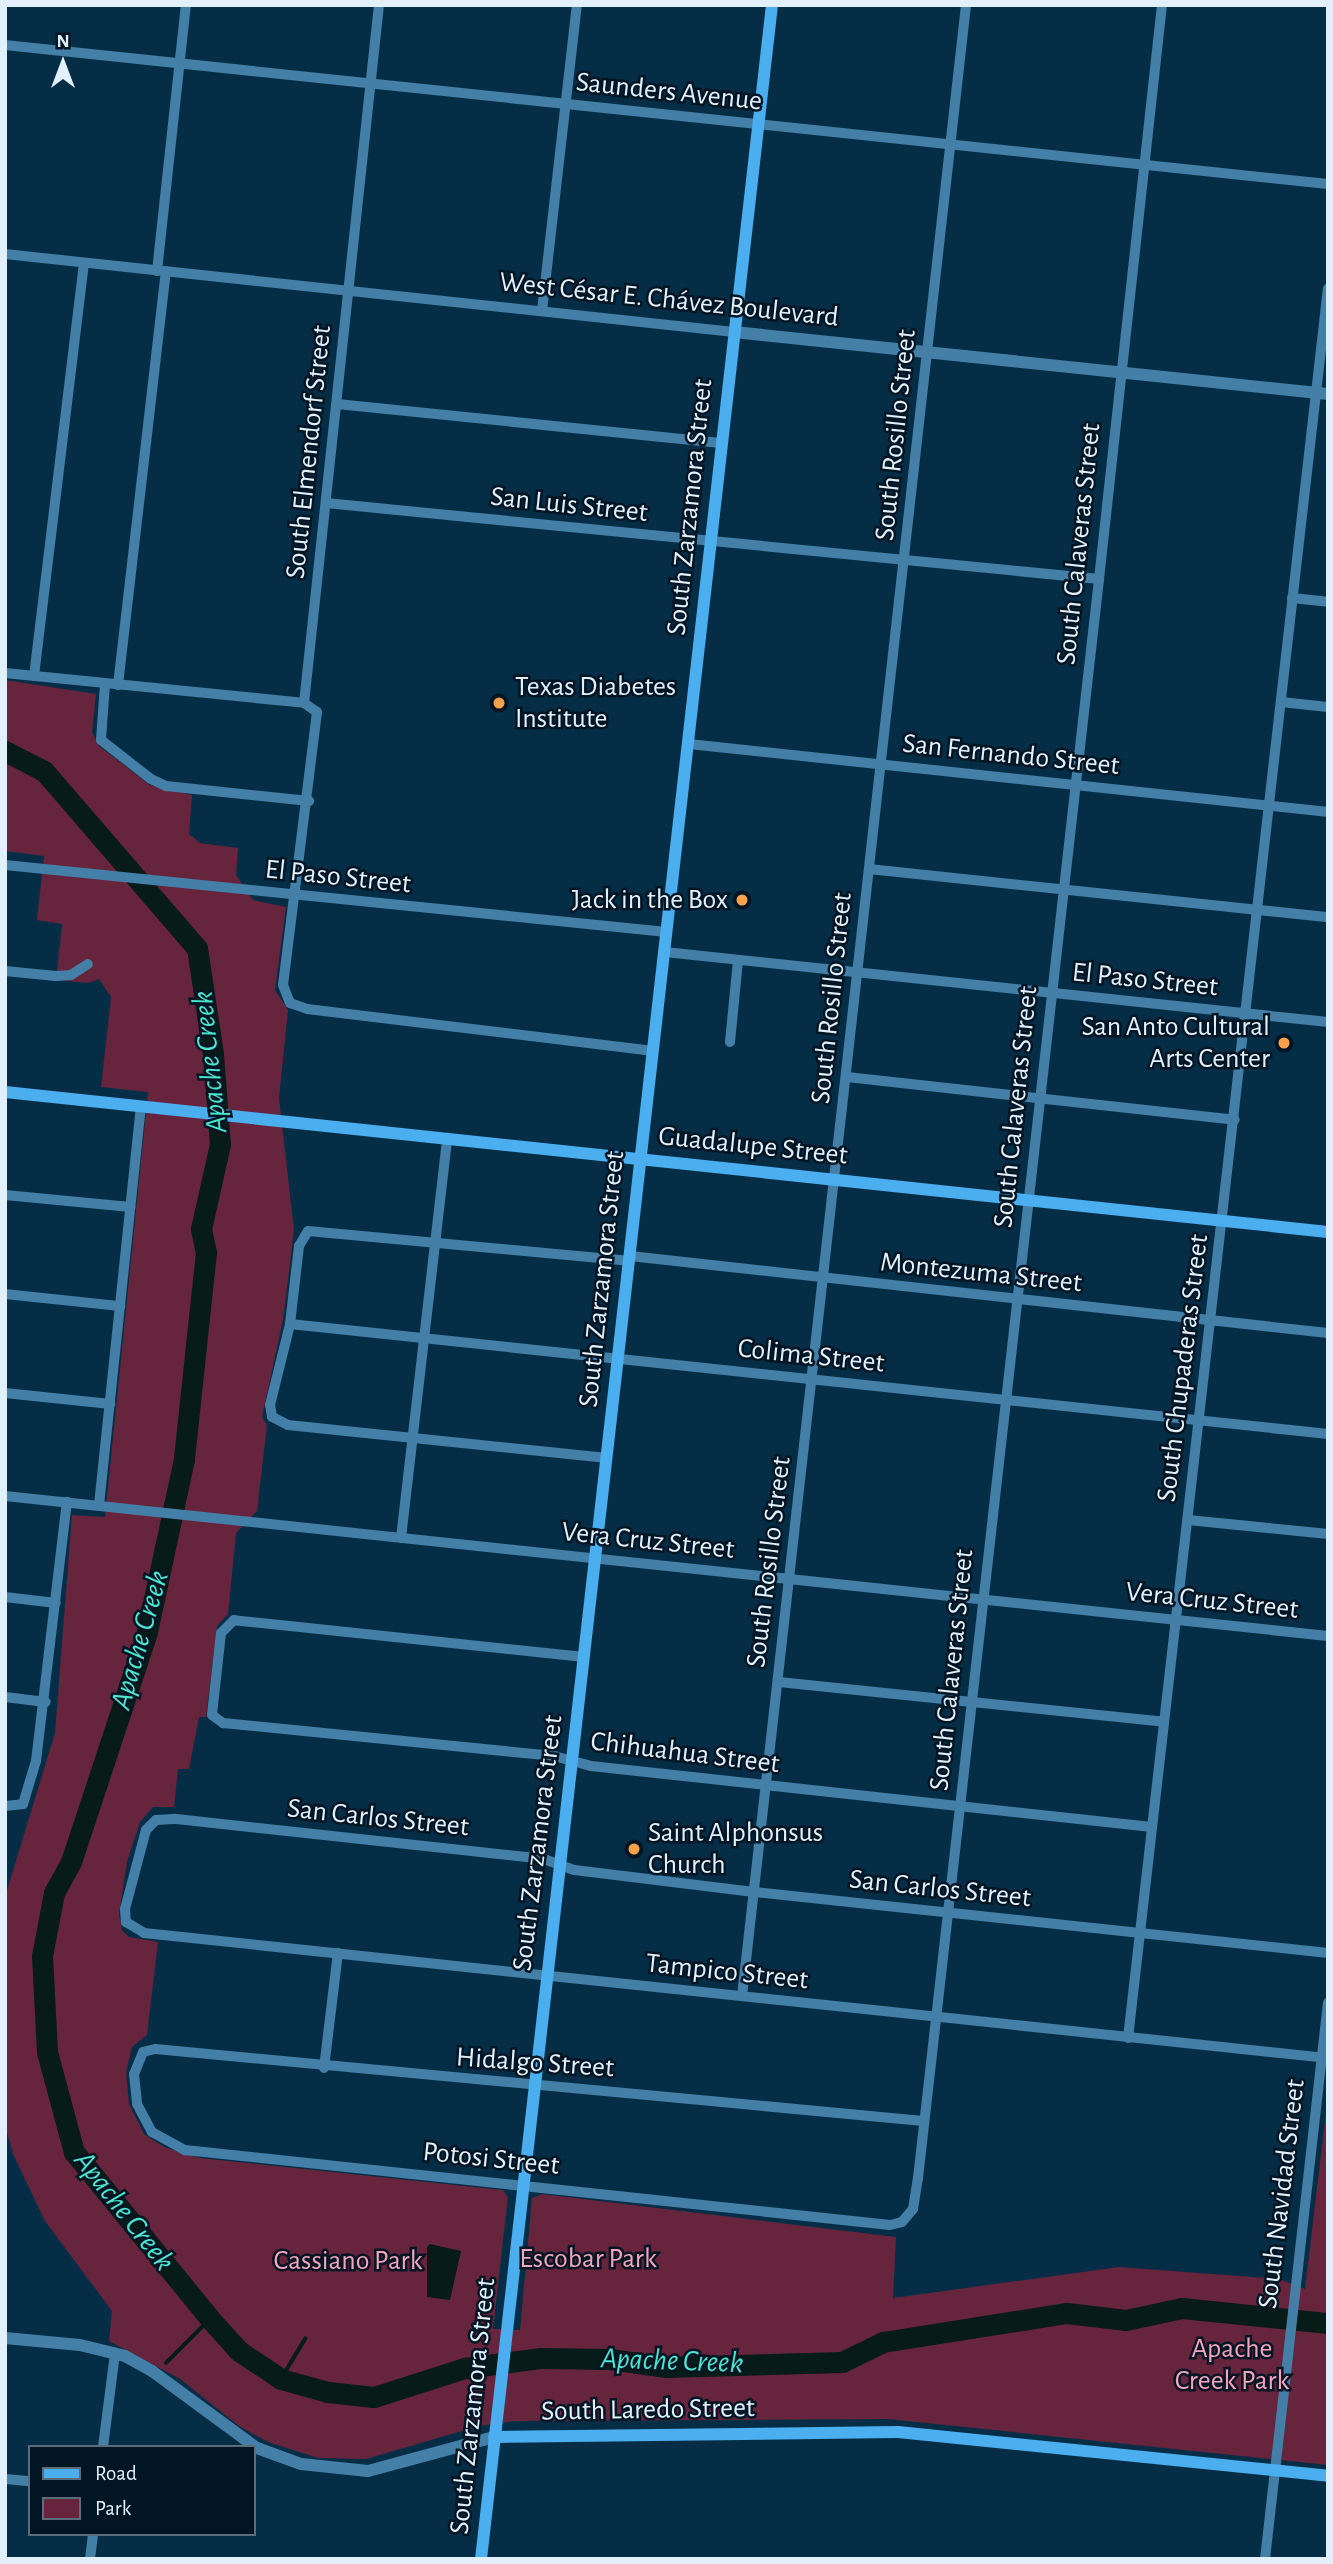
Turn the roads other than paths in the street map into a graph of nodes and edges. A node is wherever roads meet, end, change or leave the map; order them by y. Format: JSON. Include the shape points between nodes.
{"nodes":[{"id":1,"x":186,"y":5,"type":"edge"},
{"id":2,"x":379,"y":5,"type":"edge"},
{"id":3,"x":578,"y":5,"type":"edge"},
{"id":4,"x":772,"y":5,"type":"edge"},
{"id":5,"x":966,"y":5,"type":"edge"},
{"id":6,"x":1162,"y":5,"type":"edge"},
{"id":7,"x":5,"y":45,"type":"edge"},
{"id":8,"x":179,"y":64,"type":"junction"},
{"id":9,"x":371,"y":85,"type":"junction"},
{"id":10,"x":566,"y":104,"type":"junction"},
{"id":11,"x":758,"y":125,"type":"junction"},
{"id":12,"x":951,"y":144,"type":"junction"},
{"id":13,"x":1144,"y":165,"type":"junction"},
{"id":14,"x":1328,"y":184,"type":"edge"},
{"id":15,"x":5,"y":254,"type":"edge"},
{"id":16,"x":84,"y":263,"type":"junction"},
{"id":17,"x":161,"y":272,"type":"junction"},
{"id":18,"x":1328,"y":288,"type":"edge"},
{"id":19,"x":350,"y":292,"type":"junction"},
{"id":20,"x":542,"y":312,"type":"junction"},
{"id":21,"x":734,"y":332,"type":"junction"},
{"id":22,"x":927,"y":352,"type":"junction"},
{"id":23,"x":1121,"y":373,"type":"junction"},
{"id":24,"x":1322,"y":393,"type":"edge"},
{"id":25,"x":337,"y":404,"type":"junction"},
{"id":26,"x":721,"y":443,"type":"junction"},
{"id":27,"x":326,"y":503,"type":"junction"},
{"id":28,"x":710,"y":542,"type":"junction"},
{"id":29,"x":906,"y":559,"type":"junction"},
{"id":30,"x":1099,"y":579,"type":"junction"},
{"id":31,"x":1292,"y":598,"type":"junction"},
{"id":32,"x":1328,"y":602,"type":"edge"},
{"id":33,"x":5,"y":673,"type":"edge"},
{"id":34,"x":34,"y":676,"type":"junction"},
{"id":35,"x":105,"y":684,"type":"junction"},
{"id":36,"x":118,"y":685,"type":"junction"},
{"id":37,"x":1282,"y":700,"type":"junction"},
{"id":38,"x":304,"y":704,"type":"junction"},
{"id":39,"x":1328,"y":707,"type":"edge"},
{"id":40,"x":689,"y":744,"type":"junction"},
{"id":41,"x":883,"y":765,"type":"junction"},
{"id":42,"x":1075,"y":785,"type":"junction"},
{"id":43,"x":309,"y":801,"type":"junction"},
{"id":44,"x":1269,"y":806,"type":"junction"},
{"id":45,"x":1328,"y":812,"type":"edge"},
{"id":46,"x":5,"y":865,"type":"edge"},
{"id":47,"x":869,"y":869,"type":"junction"},
{"id":48,"x":1063,"y":890,"type":"junction"},
{"id":49,"x":296,"y":896,"type":"junction"},
{"id":50,"x":1259,"y":910,"type":"junction"},
{"id":51,"x":1328,"y":917,"type":"edge"},
{"id":52,"x":667,"y":932,"type":"junction"},
{"id":53,"x":665,"y":952,"type":"junction"},
{"id":54,"x":737,"y":960,"type":"junction"},
{"id":55,"x":88,"y":964,"type":"dead end"},
{"id":56,"x":5,"y":971,"type":"edge"},
{"id":57,"x":858,"y":973,"type":"junction"},
{"id":58,"x":1052,"y":993,"type":"junction"},
{"id":59,"x":1246,"y":1014,"type":"junction"},
{"id":60,"x":1328,"y":1022,"type":"edge"},
{"id":61,"x":730,"y":1042,"type":"dead end"},
{"id":62,"x":653,"y":1051,"type":"junction"},
{"id":63,"x":847,"y":1077,"type":"junction"},
{"id":64,"x":5,"y":1092,"type":"edge"},
{"id":65,"x":1040,"y":1097,"type":"junction"},
{"id":66,"x":141,"y":1107,"type":"junction"},
{"id":67,"x":1235,"y":1120,"type":"junction"},
{"id":68,"x":447,"y":1138,"type":"junction"},
{"id":69,"x":641,"y":1158,"type":"junction"},
{"id":70,"x":836,"y":1180,"type":"junction"},
{"id":71,"x":5,"y":1195,"type":"edge"},
{"id":72,"x":1029,"y":1200,"type":"junction"},
{"id":73,"x":130,"y":1208,"type":"junction"},
{"id":74,"x":1223,"y":1221,"type":"junction"},
{"id":75,"x":1328,"y":1232,"type":"edge"},
{"id":76,"x":435,"y":1241,"type":"junction"},
{"id":77,"x":629,"y":1258,"type":"junction"},
{"id":78,"x":825,"y":1278,"type":"junction"},
{"id":79,"x":5,"y":1294,"type":"edge"},
{"id":80,"x":1017,"y":1300,"type":"junction"},
{"id":81,"x":120,"y":1307,"type":"junction"},
{"id":82,"x":1211,"y":1321,"type":"junction"},
{"id":83,"x":290,"y":1324,"type":"junction"},
{"id":84,"x":1328,"y":1333,"type":"edge"},
{"id":85,"x":425,"y":1337,"type":"junction"},
{"id":86,"x":618,"y":1359,"type":"junction"},
{"id":87,"x":814,"y":1378,"type":"junction"},
{"id":88,"x":5,"y":1393,"type":"edge"},
{"id":89,"x":1006,"y":1399,"type":"junction"},
{"id":90,"x":110,"y":1404,"type":"junction"},
{"id":91,"x":1200,"y":1421,"type":"junction"},
{"id":92,"x":1328,"y":1434,"type":"edge"},
{"id":93,"x":412,"y":1438,"type":"junction"},
{"id":94,"x":607,"y":1458,"type":"junction"},
{"id":95,"x":5,"y":1496,"type":"edge"},
{"id":96,"x":67,"y":1502,"type":"junction"},
{"id":97,"x":99,"y":1505,"type":"junction"},
{"id":98,"x":1188,"y":1520,"type":"junction"},
{"id":99,"x":1328,"y":1534,"type":"edge"},
{"id":100,"x":401,"y":1538,"type":"junction"},
{"id":101,"x":595,"y":1558,"type":"junction"},
{"id":102,"x":790,"y":1579,"type":"junction"},
{"id":103,"x":5,"y":1597,"type":"edge"},
{"id":104,"x":983,"y":1599,"type":"junction"},
{"id":105,"x":56,"y":1603,"type":"junction"},
{"id":106,"x":1176,"y":1620,"type":"junction"},
{"id":107,"x":1328,"y":1636,"type":"edge"},
{"id":108,"x":584,"y":1657,"type":"junction"},
{"id":109,"x":779,"y":1682,"type":"junction"},
{"id":110,"x":5,"y":1697,"type":"edge"},
{"id":111,"x":46,"y":1702,"type":"junction"},
{"id":112,"x":971,"y":1702,"type":"junction"},
{"id":113,"x":1164,"y":1722,"type":"junction"},
{"id":114,"x":572,"y":1761,"type":"junction"},
{"id":115,"x":766,"y":1787,"type":"junction"},
{"id":116,"x":5,"y":1806,"type":"edge"},
{"id":117,"x":959,"y":1808,"type":"junction"},
{"id":118,"x":1152,"y":1827,"type":"junction"},
{"id":119,"x":560,"y":1865,"type":"junction"},
{"id":120,"x":754,"y":1892,"type":"junction"},
{"id":121,"x":947,"y":1913,"type":"junction"},
{"id":122,"x":126,"y":1922,"type":"joint"},
{"id":123,"x":1140,"y":1933,"type":"junction"},
{"id":124,"x":338,"y":1953,"type":"junction"},
{"id":125,"x":1328,"y":1953,"type":"edge"},
{"id":126,"x":547,"y":1975,"type":"junction"},
{"id":127,"x":742,"y":1996,"type":"junction"},
{"id":128,"x":1328,"y":2003,"type":"edge"},
{"id":129,"x":935,"y":2017,"type":"junction"},
{"id":130,"x":1128,"y":2038,"type":"junction"},
{"id":131,"x":143,"y":2052,"type":"joint"},
{"id":132,"x":1325,"y":2057,"type":"edge"},
{"id":133,"x":324,"y":2068,"type":"junction"},
{"id":134,"x":534,"y":2086,"type":"junction"},
{"id":135,"x":923,"y":2121,"type":"junction"},
{"id":136,"x":522,"y":2185,"type":"junction"},
{"id":137,"x":911,"y":2213,"type":"joint"},
{"id":138,"x":5,"y":2338,"type":"edge"},
{"id":139,"x":115,"y":2353,"type":"junction"},
{"id":140,"x":494,"y":2437,"type":"junction"},
{"id":141,"x":103,"y":2445,"type":"edge"},
{"id":142,"x":253,"y":2445,"type":"edge"},
{"id":143,"x":256,"y":2447,"type":"edge"},
{"id":144,"x":1272,"y":2470,"type":"junction"},
{"id":145,"x":1328,"y":2476,"type":"edge"},
{"id":146,"x":5,"y":2479,"type":"edge"},
{"id":147,"x":28,"y":2482,"type":"edge"},
{"id":148,"x":93,"y":2536,"type":"edge"},
{"id":149,"x":90,"y":2559,"type":"edge"},
{"id":150,"x":481,"y":2559,"type":"edge"},
{"id":151,"x":1265,"y":2559,"type":"edge"}],
"edges":[{"from":1,"to":8,"type":"street"},
{"from":2,"to":9,"type":"street","name":"South Elmendorf Street"},
{"from":3,"to":10,"type":"street"},
{"from":4,"to":11,"type":"main road","name":"South Zarzamora Street"},
{"from":5,"to":12,"type":"street","name":"South Rosillo Street"},
{"from":6,"to":13,"type":"street","name":"South Calaveras Street"},
{"from":7,"to":8,"type":"street","name":"Saunders Avenue"},
{"from":8,"to":9,"type":"street","name":"Saunders Avenue"},
{"from":8,"to":17,"type":"street"},
{"from":9,"to":10,"type":"street","name":"Saunders Avenue"},
{"from":9,"to":19,"type":"street","name":"South Elmendorf Street"},
{"from":10,"to":11,"type":"street","name":"Saunders Avenue"},
{"from":10,"to":20,"type":"street"},
{"from":11,"to":12,"type":"street","name":"Saunders Avenue"},
{"from":11,"to":21,"type":"main road","name":"South Zarzamora Street"},
{"from":12,"to":13,"type":"street","name":"Saunders Avenue"},
{"from":12,"to":22,"type":"street","name":"South Rosillo Street"},
{"from":13,"to":14,"type":"street","name":"Saunders Avenue"},
{"from":13,"to":23,"type":"street","name":"South Calaveras Street"},
{"from":15,"to":16,"type":"street","name":"West César E. Chávez Boulevard"},
{"from":16,"to":17,"type":"street","name":"West César E. Chávez Boulevard"},
{"from":16,"to":34,"type":"street"},
{"from":17,"to":19,"type":"street","name":"West César E. Chávez Boulevard"},
{"from":17,"to":36,"type":"street"},
{"from":18,"to":24,"type":"street","name":"South Chupaderas Street"},
{"from":19,"to":20,"type":"street","name":"West César E. Chávez Boulevard"},
{"from":19,"to":25,"type":"street","name":"South Elmendorf Street"},
{"from":20,"to":21,"type":"street","name":"West César E. Chávez Boulevard"},
{"from":21,"to":22,"type":"street","name":"West César E. Chávez Boulevard"},
{"from":21,"to":26,"type":"main road","name":"South Zarzamora Street"},
{"from":22,"to":23,"type":"street","name":"West César E. Chávez Boulevard"},
{"from":22,"to":29,"type":"street","name":"South Rosillo Street"},
{"from":23,"to":24,"type":"street","name":"West César E. Chávez Boulevard"},
{"from":23,"to":30,"type":"street","name":"South Calaveras Street"},
{"from":24,"to":31,"type":"street","name":"South Chupaderas Street"},
{"from":25,"to":26,"type":"street"},
{"from":25,"to":27,"type":"street","name":"South Elmendorf Street"},
{"from":26,"to":28,"type":"main road","name":"South Zarzamora Street"},
{"from":27,"to":28,"type":"street","name":"San Luis Street"},
{"from":27,"to":38,"type":"street","name":"South Elmendorf Street"},
{"from":28,"to":29,"type":"street","name":"San Luis Street"},
{"from":28,"to":40,"type":"main road","name":"South Zarzamora Street"},
{"from":29,"to":30,"type":"street","name":"San Luis Street"},
{"from":29,"to":41,"type":"street","name":"South Rosillo Street"},
{"from":30,"to":42,"type":"street","name":"South Calaveras Street"},
{"from":31,"to":32,"type":"street"},
{"from":31,"to":37,"type":"street","name":"South Chupaderas Street"},
{"from":33,"to":34,"type":"street"},
{"from":34,"to":35,"type":"street"},
{"from":35,"to":36,"type":"street"},
{"from":35,"to":43,"type":"street","via":[[101,740],[151,779],[166,786]]},
{"from":36,"to":38,"type":"street"},
{"from":37,"to":39,"type":"street"},
{"from":37,"to":44,"type":"street","name":"South Chupaderas Street"},
{"from":38,"to":43,"type":"street","via":[[319,718]]},
{"from":40,"to":41,"type":"street","name":"San Fernando Street"},
{"from":40,"to":52,"type":"main road","name":"South Zarzamora Street"},
{"from":41,"to":42,"type":"street","name":"San Fernando Street"},
{"from":41,"to":47,"type":"street","name":"South Rosillo Street"},
{"from":42,"to":44,"type":"street","name":"San Fernando Street"},
{"from":42,"to":48,"type":"street","name":"South Calaveras Street"},
{"from":43,"to":49,"type":"street"},
{"from":44,"to":45,"type":"street","name":"San Fernando Street"},
{"from":44,"to":50,"type":"street","name":"South Chupaderas Street"},
{"from":46,"to":49,"type":"street","name":"El Paso Street"},
{"from":47,"to":48,"type":"street"},
{"from":47,"to":57,"type":"street","name":"South Rosillo Street"},
{"from":48,"to":50,"type":"street"},
{"from":48,"to":58,"type":"street","name":"South Calaveras Street"},
{"from":49,"to":52,"type":"street","name":"El Paso Street"},
{"from":49,"to":62,"type":"street","via":[[283,985],[286,998],[307,1009]]},
{"from":50,"to":51,"type":"street"},
{"from":50,"to":59,"type":"street","name":"South Chupaderas Street"},
{"from":52,"to":53,"type":"main road","name":"South Zarzamora Street"},
{"from":53,"to":54,"type":"street","name":"El Paso Street"},
{"from":53,"to":62,"type":"main road","name":"South Zarzamora Street"},
{"from":54,"to":57,"type":"street","name":"El Paso Street"},
{"from":54,"to":61,"type":"street"},
{"from":55,"to":56,"type":"street","via":[[71,975]]},
{"from":57,"to":58,"type":"street","name":"El Paso Street"},
{"from":57,"to":63,"type":"street","name":"South Rosillo Street"},
{"from":58,"to":59,"type":"street","name":"El Paso Street"},
{"from":58,"to":65,"type":"street","name":"South Calaveras Street"},
{"from":59,"to":60,"type":"street","name":"El Paso Street"},
{"from":59,"to":67,"type":"street","name":"South Chupaderas Street"},
{"from":62,"to":69,"type":"main road","name":"South Zarzamora Street"},
{"from":63,"to":65,"type":"street"},
{"from":63,"to":70,"type":"street","name":"South Rosillo Street"},
{"from":64,"to":66,"type":"main road","name":"Guadalupe Street"},
{"from":65,"to":67,"type":"street"},
{"from":65,"to":72,"type":"street","name":"South Calaveras Street"},
{"from":66,"to":68,"type":"main road","name":"Guadalupe Street"},
{"from":66,"to":73,"type":"street"},
{"from":67,"to":74,"type":"street","name":"South Chupaderas Street"},
{"from":68,"to":69,"type":"main road","name":"Guadalupe Street"},
{"from":68,"to":76,"type":"street"},
{"from":69,"to":70,"type":"main road","name":"Guadalupe Street"},
{"from":69,"to":77,"type":"main road","name":"South Zarzamora Street"},
{"from":70,"to":72,"type":"main road","name":"Guadalupe Street"},
{"from":70,"to":78,"type":"street","name":"South Rosillo Street"},
{"from":71,"to":73,"type":"street"},
{"from":72,"to":74,"type":"main road","name":"Guadalupe Street"},
{"from":72,"to":80,"type":"street","name":"South Calaveras Street"},
{"from":73,"to":81,"type":"street"},
{"from":74,"to":75,"type":"main road","name":"Guadalupe Street"},
{"from":74,"to":82,"type":"street","name":"South Chupaderas Street"},
{"from":76,"to":77,"type":"street","name":"Montezuma Street"},
{"from":76,"to":83,"type":"street","name":"Montezuma Street","via":[[313,1229],[300,1238]]},
{"from":76,"to":85,"type":"street"},
{"from":77,"to":78,"type":"street","name":"Montezuma Street"},
{"from":77,"to":86,"type":"main road","name":"South Zarzamora Street"},
{"from":78,"to":80,"type":"street","name":"Montezuma Street"},
{"from":78,"to":87,"type":"street","name":"South Rosillo Street"},
{"from":79,"to":81,"type":"street"},
{"from":80,"to":82,"type":"street","name":"Montezuma Street"},
{"from":80,"to":89,"type":"street","name":"South Calaveras Street"},
{"from":81,"to":90,"type":"street"},
{"from":82,"to":84,"type":"street","name":"Montezuma Street"},
{"from":82,"to":91,"type":"street","name":"South Chupaderas Street"},
{"from":83,"to":85,"type":"street","name":"Colima Street"},
{"from":83,"to":93,"type":"street","via":[[270,1405],[274,1418],[288,1424]]},
{"from":85,"to":86,"type":"street","name":"Colima Street"},
{"from":85,"to":93,"type":"street"},
{"from":86,"to":87,"type":"street","name":"Colima Street"},
{"from":86,"to":94,"type":"main road","name":"South Zarzamora Street"},
{"from":87,"to":89,"type":"street","name":"Colima Street"},
{"from":87,"to":102,"type":"street","name":"South Rosillo Street"},
{"from":88,"to":90,"type":"street"},
{"from":89,"to":91,"type":"street","name":"Colima Street"},
{"from":89,"to":104,"type":"street","name":"South Calaveras Street"},
{"from":90,"to":97,"type":"street"},
{"from":91,"to":92,"type":"street","name":"Colima Street"},
{"from":91,"to":98,"type":"street","name":"South Chupaderas Street"},
{"from":93,"to":94,"type":"street"},
{"from":93,"to":100,"type":"street"},
{"from":94,"to":101,"type":"main road","name":"South Zarzamora Street"},
{"from":95,"to":96,"type":"street","name":"Vera Cruz Street"},
{"from":96,"to":97,"type":"street","name":"Vera Cruz Street"},
{"from":96,"to":105,"type":"street"},
{"from":97,"to":100,"type":"street","name":"Vera Cruz Street"},
{"from":98,"to":99,"type":"street"},
{"from":98,"to":106,"type":"street","name":"South Chupaderas Street"},
{"from":100,"to":101,"type":"street","name":"Vera Cruz Street"},
{"from":101,"to":102,"type":"street","name":"Vera Cruz Street"},
{"from":101,"to":108,"type":"main road","name":"South Zarzamora Street"},
{"from":102,"to":104,"type":"street","name":"Vera Cruz Street"},
{"from":102,"to":109,"type":"street","name":"South Rosillo Street"},
{"from":103,"to":105,"type":"street"},
{"from":104,"to":106,"type":"street","name":"Vera Cruz Street"},
{"from":104,"to":112,"type":"street","name":"South Calaveras Street"},
{"from":105,"to":111,"type":"street"},
{"from":106,"to":107,"type":"street","name":"Vera Cruz Street"},
{"from":106,"to":113,"type":"street","name":"South Chupaderas Street"},
{"from":108,"to":114,"type":"main road","name":"South Zarzamora Street"},
{"from":108,"to":114,"type":"street","name":"Chihuahua Street","via":[[234,1620],[221,1633],[214,1719]]},
{"from":109,"to":112,"type":"street"},
{"from":109,"to":115,"type":"street","name":"South Rosillo Street"},
{"from":110,"to":111,"type":"street"},
{"from":111,"to":116,"type":"street","via":[[23,1804]]},
{"from":112,"to":113,"type":"street"},
{"from":112,"to":117,"type":"street","name":"South Calaveras Street"},
{"from":113,"to":118,"type":"street","name":"South Chupaderas Street"},
{"from":114,"to":115,"type":"street","name":"Chihuahua Street"},
{"from":114,"to":119,"type":"main road","name":"South Zarzamora Street"},
{"from":115,"to":117,"type":"street","name":"Chihuahua Street"},
{"from":115,"to":120,"type":"street","name":"South Rosillo Street"},
{"from":117,"to":118,"type":"street","name":"Chihuahua Street"},
{"from":117,"to":121,"type":"street","name":"South Calaveras Street"},
{"from":118,"to":123,"type":"street","name":"South Chupaderas Street"},
{"from":119,"to":120,"type":"street","name":"San Carlos Street"},
{"from":119,"to":122,"type":"street","name":"San Carlos Street","via":[[544,1859],[156,1820],[141,1841]]},
{"from":119,"to":126,"type":"main road","name":"South Zarzamora Street"},
{"from":120,"to":121,"type":"street","name":"San Carlos Street"},
{"from":120,"to":127,"type":"street","name":"South Rosillo Street"},
{"from":121,"to":123,"type":"street","name":"San Carlos Street"},
{"from":121,"to":129,"type":"street","name":"South Calaveras Street"},
{"from":122,"to":124,"type":"street","name":"Tampico Street","via":[[144,1933]]},
{"from":123,"to":125,"type":"street","name":"San Carlos Street"},
{"from":123,"to":130,"type":"street","name":"South Chupaderas Street"},
{"from":124,"to":126,"type":"street","name":"Tampico Street"},
{"from":124,"to":133,"type":"street"},
{"from":126,"to":127,"type":"street","name":"Tampico Street"},
{"from":126,"to":134,"type":"main road","name":"South Zarzamora Street"},
{"from":127,"to":129,"type":"street","name":"Tampico Street"},
{"from":128,"to":132,"type":"street","name":"South Navidad Street"},
{"from":129,"to":130,"type":"street","name":"Tampico Street"},
{"from":129,"to":135,"type":"street","name":"South Calaveras Street"},
{"from":130,"to":132,"type":"street","name":"Tampico Street"},
{"from":131,"to":133,"type":"street","name":"Hidalgo Street","via":[[155,2049]]},
{"from":131,"to":136,"type":"street","name":"Potosi Street","via":[[134,2074],[137,2104],[152,2132],[173,2145]]},
{"from":132,"to":144,"type":"street","name":"South Navidad Street"},
{"from":133,"to":134,"type":"street","name":"Hidalgo Street"},
{"from":134,"to":135,"type":"street","name":"Hidalgo Street"},
{"from":134,"to":136,"type":"main road","name":"South Zarzamora Street"},
{"from":135,"to":137,"type":"street","name":"South Calaveras Street"},
{"from":136,"to":137,"type":"street","name":"Potosi Street","via":[[890,2225]]},
{"from":136,"to":140,"type":"main road","name":"South Zarzamora Street"},
{"from":138,"to":139,"type":"street","name":"South Laredo Street"},
{"from":139,"to":141,"type":"street"},
{"from":139,"to":142,"type":"street","name":"South Laredo Street","via":[[152,2371]]},
{"from":140,"to":143,"type":"street","name":"South Laredo Street","via":[[368,2471],[301,2464]]},
{"from":140,"to":144,"type":"main road","name":"South Laredo Street","via":[[898,2432]]},
{"from":140,"to":150,"type":"main road","name":"South Zarzamora Street"},
{"from":144,"to":145,"type":"main road","name":"South Laredo Street"},
{"from":144,"to":151,"type":"street","name":"South Navidad Street"},
{"from":146,"to":147,"type":"street"},
{"from":148,"to":149,"type":"street"}]}
